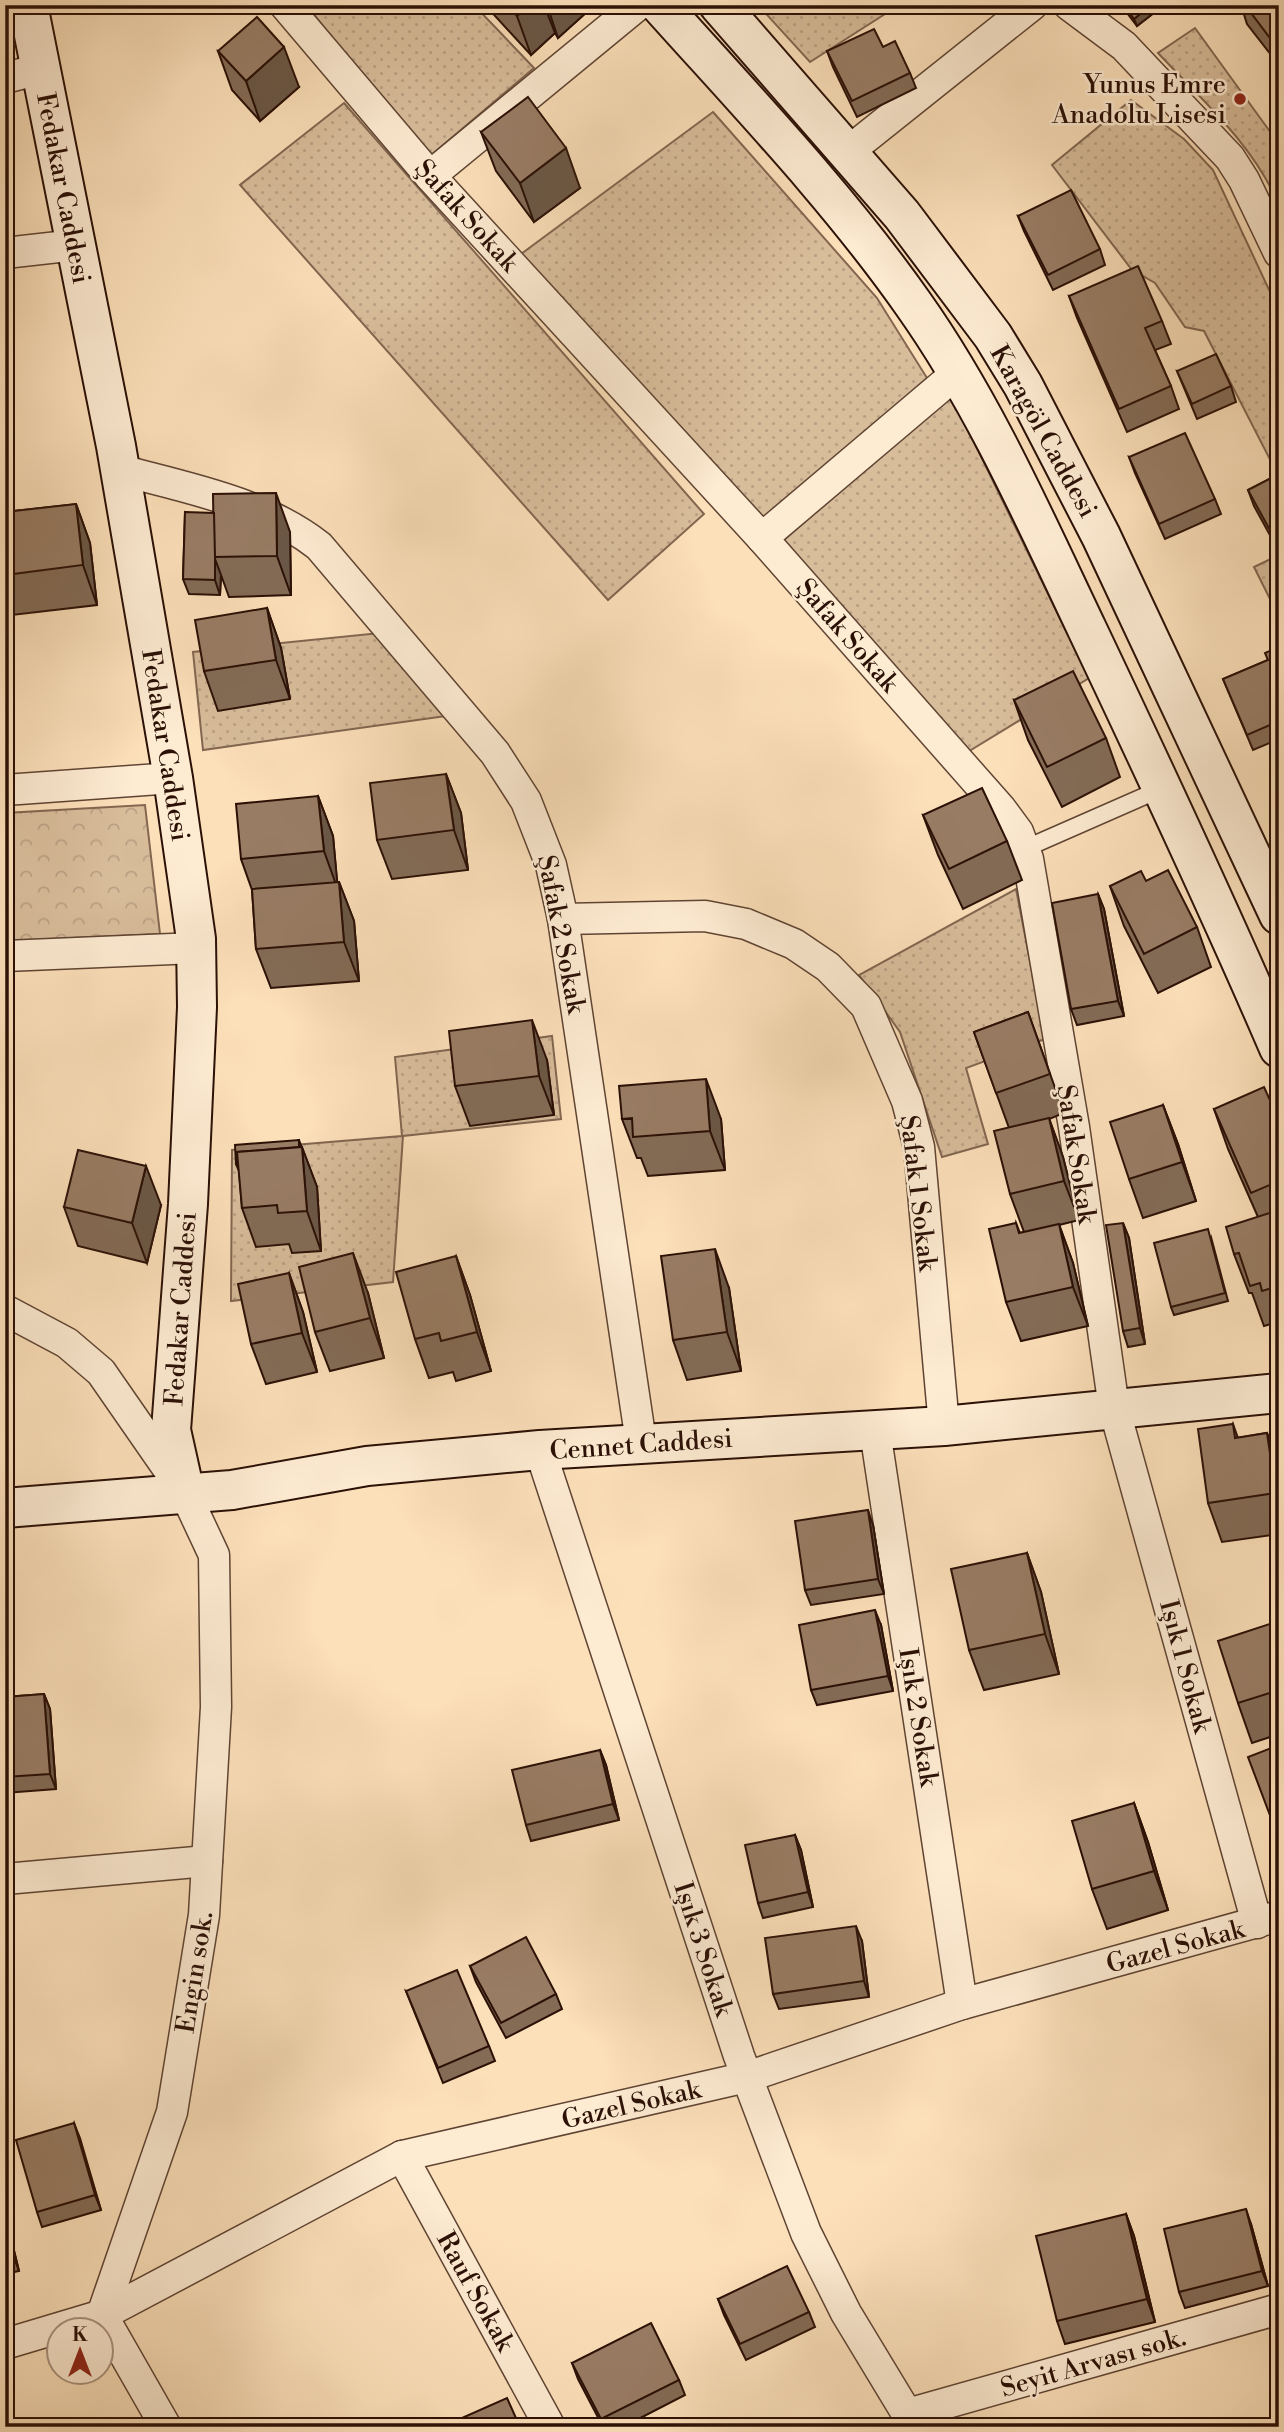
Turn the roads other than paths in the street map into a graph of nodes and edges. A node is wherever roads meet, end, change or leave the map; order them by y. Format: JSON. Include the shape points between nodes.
{"nodes":[{"id":1,"x":27,"y":5,"type":"edge"},
{"id":2,"x":285,"y":5,"type":"edge"},
{"id":3,"x":638,"y":5,"type":"edge"},
{"id":4,"x":660,"y":5,"type":"edge"},
{"id":5,"x":719,"y":5,"type":"edge"},
{"id":6,"x":1032,"y":5,"type":"edge"},
{"id":7,"x":1069,"y":5,"type":"edge"},
{"id":8,"x":23,"y":74,"type":"edge"},
{"id":9,"x":849,"y":151,"type":"junction"},
{"id":10,"x":430,"y":176,"type":"junction"},
{"id":11,"x":76,"y":245,"type":"junction"},
{"id":12,"x":5,"y":253,"type":"edge"},
{"id":13,"x":1279,"y":253,"type":"edge"},
{"id":14,"x":957,"y":373,"type":"junction"},
{"id":15,"x":120,"y":470,"type":"junction"},
{"id":16,"x":762,"y":538,"type":"junction"},
{"id":17,"x":173,"y":778,"type":"junction"},
{"id":18,"x":1163,"y":788,"type":"junction"},
{"id":19,"x":5,"y":790,"type":"edge"},
{"id":20,"x":1024,"y":849,"type":"junction"},
{"id":21,"x":1269,"y":867,"type":"edge"},
{"id":22,"x":1279,"y":915,"type":"edge"},
{"id":23,"x":563,"y":919,"type":"junction"},
{"id":24,"x":196,"y":948,"type":"junction"},
{"id":25,"x":5,"y":956,"type":"edge"},
{"id":26,"x":1279,"y":1048,"type":"edge"},
{"id":27,"x":5,"y":1310,"type":"edge"},
{"id":28,"x":1279,"y":1393,"type":"edge"},
{"id":29,"x":1114,"y":1408,"type":"junction"},
{"id":30,"x":944,"y":1426,"type":"junction"},
{"id":31,"x":875,"y":1431,"type":"junction"},
{"id":32,"x":642,"y":1442,"type":"junction"},
{"id":33,"x":540,"y":1450,"type":"junction"},
{"id":34,"x":185,"y":1493,"type":"junction"},
{"id":35,"x":5,"y":1508,"type":"edge"},
{"id":36,"x":207,"y":1861,"type":"junction"},
{"id":37,"x":5,"y":1879,"type":"edge"},
{"id":38,"x":1268,"y":1920,"type":"edge"},
{"id":39,"x":962,"y":2004,"type":"junction"},
{"id":40,"x":747,"y":2077,"type":"junction"},
{"id":41,"x":402,"y":2156,"type":"junction"},
{"id":42,"x":1279,"y":2309,"type":"edge"},
{"id":43,"x":102,"y":2315,"type":"junction"},
{"id":44,"x":5,"y":2344,"type":"edge"},
{"id":45,"x":911,"y":2420,"type":"edge"},
{"id":46,"x":166,"y":2427,"type":"edge"},
{"id":47,"x":550,"y":2427,"type":"edge"}],
"edges":[{"from":1,"to":8,"type":"street","name":"Fedakar Caddesi"},
{"from":2,"to":10,"type":"street","name":"Şafak Sokak"},
{"from":3,"to":10,"type":"street"},
{"from":4,"to":14,"type":"street","via":[[855,227],[915,306]]},
{"from":5,"to":9,"type":"street","name":"Karagöl Caddesi"},
{"from":6,"to":9,"type":"street"},
{"from":7,"to":13,"type":"street","via":[[1124,46],[1230,158]]},
{"from":8,"to":11,"type":"street","name":"Fedakar Caddesi"},
{"from":9,"to":21,"type":"street","name":"Karagöl Caddesi","via":[[944,269],[1023,385]]},
{"from":10,"to":16,"type":"street","name":"Şafak Sokak"},
{"from":11,"to":12,"type":"street"},
{"from":11,"to":15,"type":"street","name":"Fedakar Caddesi"},
{"from":14,"to":16,"type":"street"},
{"from":14,"to":18,"type":"street","via":[[1043,537]]},
{"from":15,"to":17,"type":"street","name":"Fedakar Caddesi"},
{"from":15,"to":23,"type":"street","name":"Şafak 2 Sokak","via":[[259,511],[319,545],[495,753],[542,836]]},
{"from":16,"to":20,"type":"street","name":"Şafak Sokak","via":[[1001,809]]},
{"from":17,"to":19,"type":"street"},
{"from":17,"to":24,"type":"street","name":"Fedakar Caddesi"},
{"from":18,"to":20,"type":"lane"},
{"from":18,"to":26,"type":"street"},
{"from":20,"to":29,"type":"street","name":"Şafak Sokak","via":[[1074,1127]]},
{"from":21,"to":22,"type":"street","name":"Karagöl Caddesi"},
{"from":23,"to":30,"type":"street","name":"Şafak 1 Sokak","via":[[705,916],[746,925],[794,944],[828,967],[866,1006],[907,1101],[919,1147]]},
{"from":23,"to":32,"type":"street","name":"Şafak 2 Sokak"},
{"from":24,"to":25,"type":"street"},
{"from":24,"to":34,"type":"street","name":"Fedakar Caddesi","via":[[188,1204],[171,1430]]},
{"from":27,"to":34,"type":"street","name":"Engin sok.","via":[[67,1343],[101,1372]]},
{"from":28,"to":29,"type":"street","name":"Cennet Caddesi"},
{"from":29,"to":30,"type":"street","name":"Cennet Caddesi"},
{"from":29,"to":38,"type":"street","name":"Işık 1 Sokak"},
{"from":30,"to":31,"type":"street","name":"Cennet Caddesi"},
{"from":31,"to":32,"type":"street","name":"Cennet Caddesi"},
{"from":31,"to":39,"type":"street","name":"Işık 2 Sokak"},
{"from":32,"to":33,"type":"street","name":"Cennet Caddesi"},
{"from":33,"to":34,"type":"street","name":"Cennet Caddesi","via":[[367,1466],[232,1490]]},
{"from":33,"to":40,"type":"street","name":"Işık 3 Sokak"},
{"from":34,"to":35,"type":"street","name":"Cennet Caddesi"},
{"from":34,"to":36,"type":"street","name":"Engin sok.","via":[[214,1555],[216,1707]]},
{"from":36,"to":37,"type":"street"},
{"from":36,"to":43,"type":"street","name":"Engin sok.","via":[[204,1915],[172,2112]]},
{"from":38,"to":39,"type":"street","name":"Gazel Sokak"},
{"from":39,"to":40,"type":"street","name":"Gazel Sokak"},
{"from":40,"to":41,"type":"street","name":"Gazel Sokak"},
{"from":40,"to":45,"type":"street","name":"Işık 3 Sokak","via":[[806,2233],[846,2314]]},
{"from":41,"to":43,"type":"street","name":"Gazel Sokak"},
{"from":41,"to":47,"type":"street","name":"Rauf Sokak"},
{"from":42,"to":45,"type":"street","name":"Seyit Arvası sok."},
{"from":43,"to":44,"type":"street","name":"Gazel Sokak"},
{"from":43,"to":46,"type":"street"}]}
